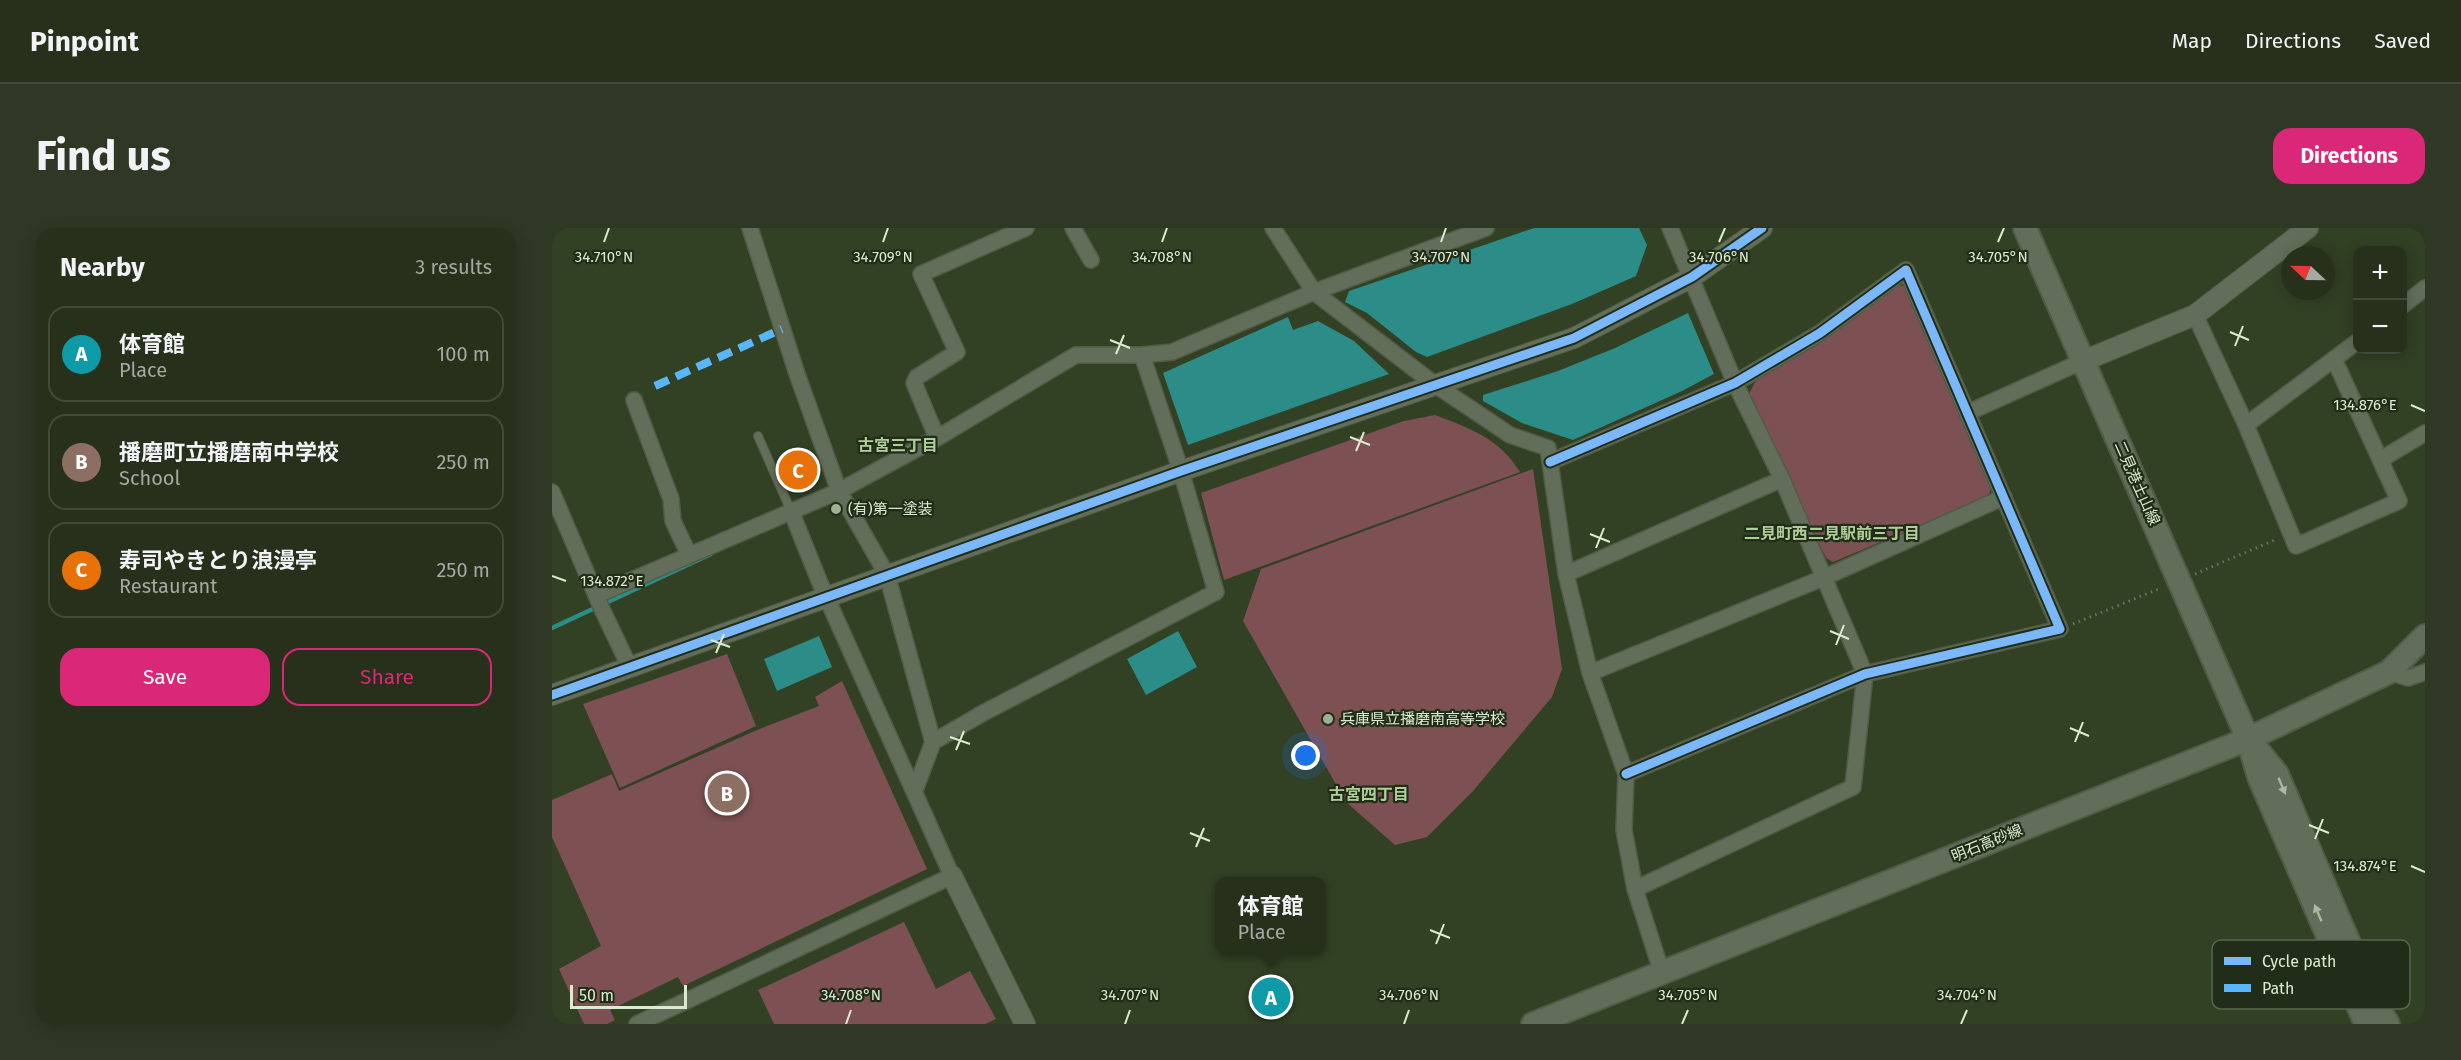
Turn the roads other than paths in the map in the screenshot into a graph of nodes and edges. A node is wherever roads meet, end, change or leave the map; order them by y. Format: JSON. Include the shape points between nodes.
{"nodes":[{"id":1,"x":750,"y":228,"type":"edge"},
{"id":2,"x":1026,"y":228,"type":"edge"},
{"id":3,"x":1073,"y":228,"type":"edge"},
{"id":4,"x":1273,"y":228,"type":"edge"},
{"id":5,"x":1486,"y":228,"type":"edge"},
{"id":6,"x":1670,"y":228,"type":"edge"},
{"id":7,"x":1762,"y":228,"type":"edge"},
{"id":8,"x":2025,"y":228,"type":"edge"},
{"id":9,"x":2308,"y":228,"type":"edge"},
{"id":10,"x":1091,"y":260,"type":"dead end"},
{"id":11,"x":1692,"y":277,"type":"junction"},
{"id":12,"x":2425,"y":288,"type":"edge"},
{"id":13,"x":1314,"y":292,"type":"junction"},
{"id":14,"x":2407,"y":303,"type":"edge"},
{"id":15,"x":2195,"y":315,"type":"junction"},
{"id":16,"x":2353,"y":345,"type":"edge"},
{"id":17,"x":1142,"y":355,"type":"junction"},
{"id":18,"x":2334,"y":359,"type":"junction"},
{"id":19,"x":2083,"y":361,"type":"junction"},
{"id":20,"x":1735,"y":383,"type":"junction"},
{"id":21,"x":1434,"y":384,"type":"junction"},
{"id":22,"x":634,"y":400,"type":"dead end"},
{"id":23,"x":1967,"y":413,"type":"junction"},
{"id":24,"x":2246,"y":425,"type":"junction"},
{"id":25,"x":2425,"y":434,"type":"edge"},
{"id":26,"x":758,"y":436,"type":"dead end"},
{"id":27,"x":937,"y":438,"type":"junction"},
{"id":28,"x":2380,"y":460,"type":"junction"},
{"id":29,"x":1550,"y":462,"type":"junction"},
{"id":30,"x":1181,"y":471,"type":"junction"},
{"id":31,"x":1782,"y":479,"type":"junction"},
{"id":32,"x":839,"y":491,"type":"junction"},
{"id":33,"x":552,"y":492,"type":"edge"},
{"id":34,"x":2004,"y":497,"type":"junction"},
{"id":35,"x":791,"y":511,"type":"junction"},
{"id":36,"x":689,"y":555,"type":"junction"},
{"id":37,"x":1566,"y":574,"type":"junction"},
{"id":38,"x":887,"y":575,"type":"junction"},
{"id":39,"x":1823,"y":578,"type":"junction"},
{"id":40,"x":597,"y":596,"type":"junction"},
{"id":41,"x":828,"y":598,"type":"junction"},
{"id":42,"x":2425,"y":636,"type":"edge"},
{"id":43,"x":629,"y":666,"type":"junction"},
{"id":44,"x":2389,"y":672,"type":"junction"},
{"id":45,"x":2425,"y":672,"type":"edge"},
{"id":46,"x":1590,"y":673,"type":"junction"},
{"id":47,"x":1865,"y":674,"type":"junction"},
{"id":48,"x":552,"y":695,"type":"edge"},
{"id":49,"x":2248,"y":739,"type":"junction"},
{"id":50,"x":933,"y":742,"type":"junction"},
{"id":51,"x":1626,"y":774,"type":"junction"},
{"id":52,"x":915,"y":790,"type":"junction"},
{"id":53,"x":952,"y":876,"type":"junction"},
{"id":54,"x":1635,"y":890,"type":"junction"},
{"id":55,"x":2330,"y":940,"type":"edge"},
{"id":56,"x":2348,"y":940,"type":"edge"},
{"id":57,"x":1662,"y":973,"type":"junction"},
{"id":58,"x":2360,"y":1009,"type":"edge"},
{"id":59,"x":2379,"y":1009,"type":"edge"},
{"id":60,"x":637,"y":1024,"type":"edge"},
{"id":61,"x":1025,"y":1024,"type":"edge"},
{"id":62,"x":1533,"y":1024,"type":"edge"},
{"id":63,"x":2366,"y":1024,"type":"edge"},
{"id":64,"x":2388,"y":1024,"type":"edge"}],
"edges":[{"from":1,"to":32,"type":"street"},
{"from":2,"to":27,"type":"street","via":[[921,274],[957,352],[917,377],[914,383]]},
{"from":3,"to":10,"type":"street"},
{"from":4,"to":13,"type":"street"},
{"from":5,"to":13,"type":"street"},
{"from":6,"to":11,"type":"street"},
{"from":7,"to":11,"type":"street"},
{"from":8,"to":19,"type":"main road","name":"二見港土山線"},
{"from":9,"to":15,"type":"street"},
{"from":11,"to":20,"type":"street"},
{"from":11,"to":21,"type":"street","via":[[1574,338]]},
{"from":12,"to":14,"type":"street"},
{"from":13,"to":17,"type":"street","via":[[1172,352]]},
{"from":13,"to":21,"type":"street"},
{"from":15,"to":19,"type":"street"},
{"from":15,"to":24,"type":"street"},
{"from":16,"to":18,"type":"street"},
{"from":17,"to":27,"type":"street","via":[[1076,356]]},
{"from":17,"to":30,"type":"street"},
{"from":18,"to":24,"type":"street"},
{"from":18,"to":28,"type":"street"},
{"from":19,"to":23,"type":"street"},
{"from":19,"to":49,"type":"main road","name":"二見港土山線"},
{"from":20,"to":23,"type":"street","via":[[1820,333],[1906,270]]},
{"from":20,"to":29,"type":"street"},
{"from":20,"to":31,"type":"street"},
{"from":21,"to":29,"type":"street","via":[[1510,435],[1548,448]]},
{"from":21,"to":30,"type":"street"},
{"from":22,"to":36,"type":"street","via":[[671,499],[673,521]]},
{"from":23,"to":34,"type":"street"},
{"from":24,"to":28,"type":"street","via":[[2296,546],[2399,501]]},
{"from":25,"to":28,"type":"street"},
{"from":26,"to":35,"type":"lane"},
{"from":27,"to":32,"type":"street"},
{"from":29,"to":37,"type":"street"},
{"from":30,"to":38,"type":"street"},
{"from":30,"to":50,"type":"street","via":[[1216,592]]},
{"from":31,"to":37,"type":"street"},
{"from":31,"to":39,"type":"street"},
{"from":32,"to":35,"type":"street"},
{"from":32,"to":38,"type":"street"},
{"from":33,"to":40,"type":"street"},
{"from":34,"to":39,"type":"street"},
{"from":34,"to":47,"type":"street","via":[[2060,629]]},
{"from":35,"to":36,"type":"street"},
{"from":35,"to":41,"type":"street"},
{"from":36,"to":40,"type":"street"},
{"from":37,"to":46,"type":"street"},
{"from":38,"to":41,"type":"street"},
{"from":38,"to":50,"type":"street"},
{"from":39,"to":46,"type":"street"},
{"from":39,"to":47,"type":"street"},
{"from":40,"to":43,"type":"street"},
{"from":41,"to":43,"type":"street"},
{"from":41,"to":52,"type":"street"},
{"from":42,"to":44,"type":"main road","name":"明石高砂線"},
{"from":43,"to":48,"type":"street"},
{"from":44,"to":45,"type":"street","via":[[2408,678]]},
{"from":44,"to":49,"type":"main road","name":"明石高砂線"},
{"from":46,"to":51,"type":"street"},
{"from":47,"to":51,"type":"street"},
{"from":47,"to":54,"type":"street","via":[[1853,787]]},
{"from":55,"to":49,"type":"main road","name":"二見港土山線","one_way":true,"via":[[2259,777]]},
{"from":49,"to":56,"type":"main road","name":"二見港土山線","one_way":true,"via":[[2277,774]]},
{"from":49,"to":57,"type":"main road","name":"明石高砂線"},
{"from":50,"to":52,"type":"street"},
{"from":51,"to":54,"type":"street","via":[[1624,830]]},
{"from":52,"to":53,"type":"street"},
{"from":53,"to":60,"type":"street"},
{"from":53,"to":61,"type":"street"},
{"from":54,"to":57,"type":"street"},
{"from":57,"to":62,"type":"main road","name":"明石高砂線"},
{"from":63,"to":58,"type":"main road","name":"二見港土山線","one_way":true},
{"from":59,"to":64,"type":"main road","name":"二見港土山線","one_way":true}]}
